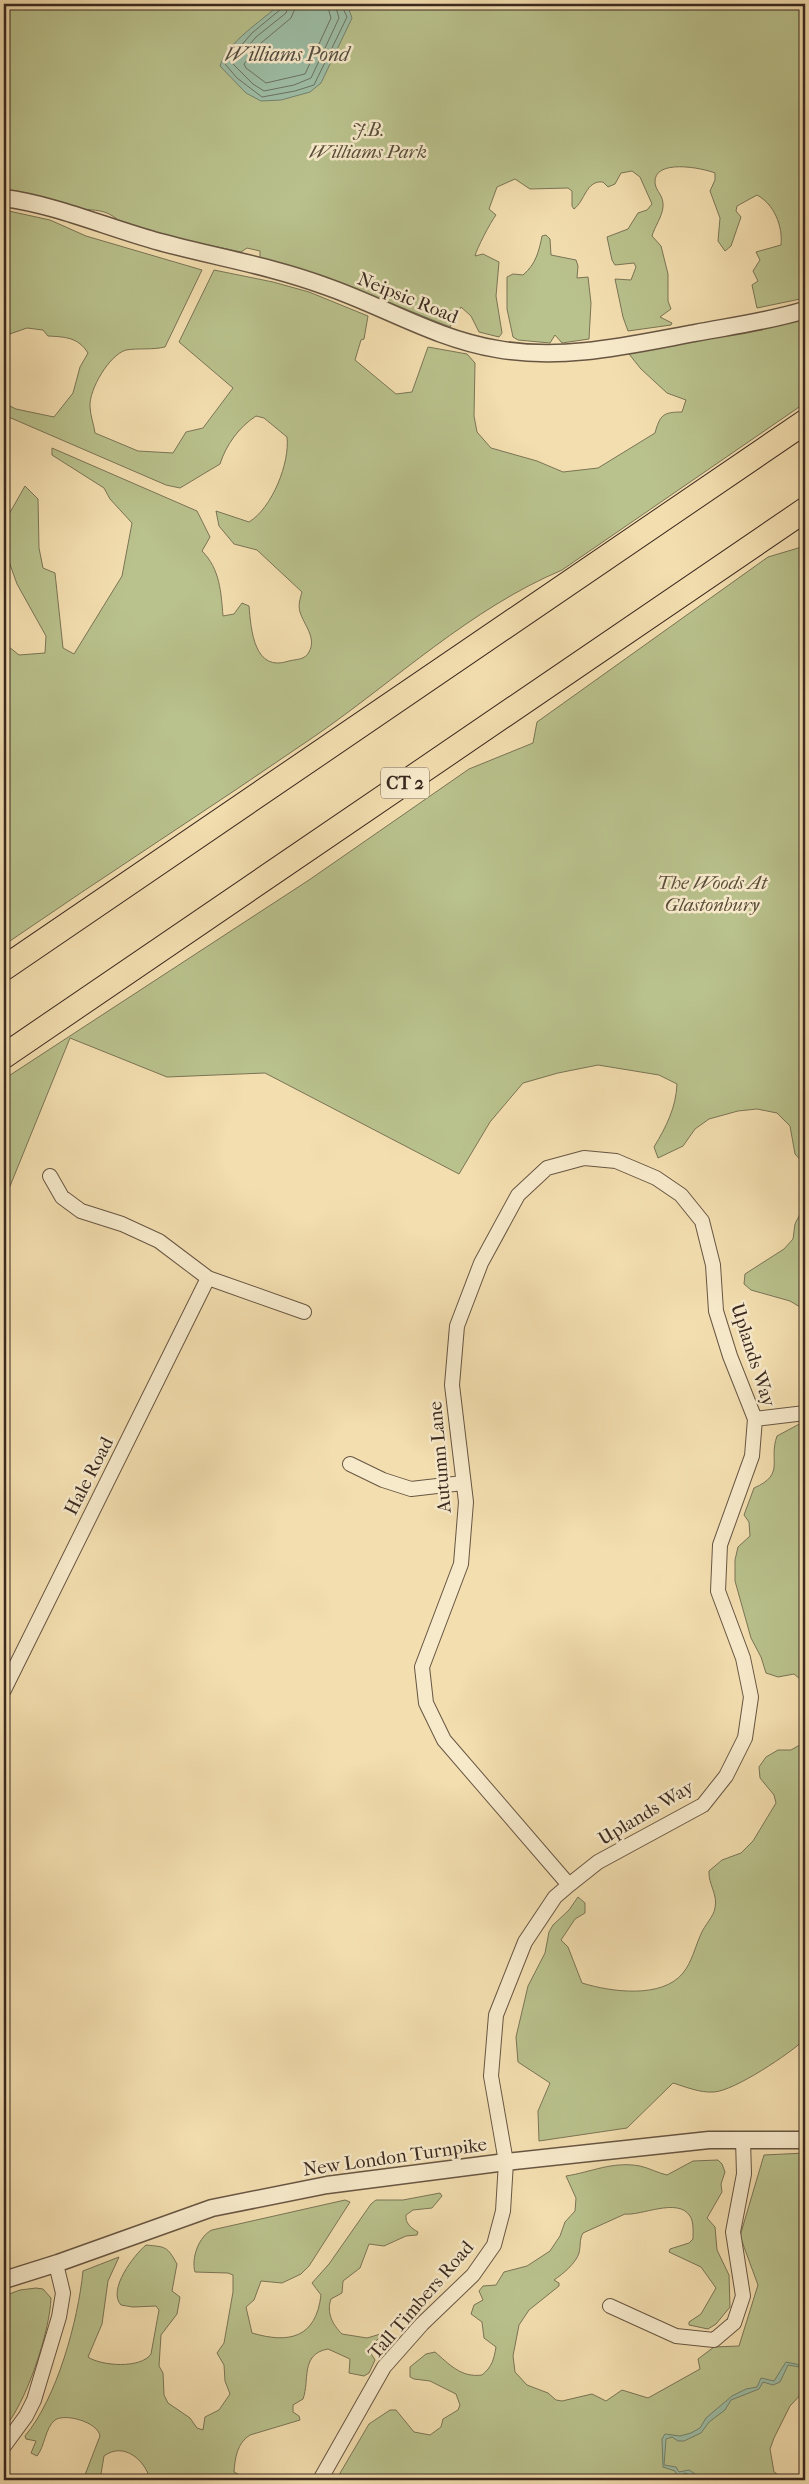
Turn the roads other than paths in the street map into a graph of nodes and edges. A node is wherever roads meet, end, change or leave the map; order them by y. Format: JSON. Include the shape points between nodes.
{"nodes":[{"id":1,"x":4,"y":198,"type":"edge"},
{"id":2,"x":805,"y":310,"type":"edge"},
{"id":3,"x":805,"y":422,"type":"edge"},
{"id":4,"x":805,"y":510,"type":"edge"},
{"id":5,"x":4,"y":968,"type":"edge"},
{"id":6,"x":4,"y":1056,"type":"edge"},
{"id":7,"x":50,"y":1176,"type":"dead end"},
{"id":8,"x":656,"y":1178,"type":"joint"},
{"id":9,"x":208,"y":1278,"type":"junction"},
{"id":10,"x":304,"y":1312,"type":"dead end"},
{"id":11,"x":805,"y":1413,"type":"edge"},
{"id":12,"x":755,"y":1419,"type":"junction"},
{"id":13,"x":350,"y":1464,"type":"dead end"},
{"id":14,"x":464,"y":1483,"type":"junction"},
{"id":15,"x":4,"y":1690,"type":"edge"},
{"id":16,"x":570,"y":1886,"type":"junction"},
{"id":17,"x":743,"y":2140,"type":"junction"},
{"id":18,"x":805,"y":2140,"type":"edge"},
{"id":19,"x":506,"y":2162,"type":"junction"},
{"id":20,"x":56,"y":2264,"type":"junction"},
{"id":21,"x":4,"y":2280,"type":"edge"},
{"id":22,"x":610,"y":2306,"type":"dead end"},
{"id":23,"x":4,"y":2446,"type":"edge"},
{"id":24,"x":320,"y":2480,"type":"edge"}],
"edges":[{"from":1,"to":2,"type":"street","name":"Neipsic Road","via":[[50,208],[162,243],[292,274],[447,336],[498,350],[537,353],[594,351]]},
{"from":3,"to":5,"type":"highway"},
{"from":4,"to":6,"type":"highway","number":"CT 2"},
{"from":7,"to":9,"type":"street","via":[[62,1197],[81,1211],[122,1224],[158,1241]]},
{"from":8,"to":12,"type":"street","name":"Uplands Way","via":[[681,1195],[702,1221],[712,1265],[716,1310]]},
{"from":8,"to":14,"type":"street","name":"Autumn Lane","via":[[616,1161],[584,1158],[547,1168],[518,1195],[481,1263],[457,1326],[452,1385]]},
{"from":9,"to":10,"type":"street"},
{"from":9,"to":15,"type":"street","name":"Hale Road"},
{"from":11,"to":12,"type":"street"},
{"from":12,"to":16,"type":"street","name":"Uplands Way","via":[[752,1456],[720,1545],[718,1570],[718,1591],[743,1658],[751,1697],[744,1738],[726,1776],[703,1804],[598,1862]]},
{"from":13,"to":14,"type":"street","via":[[411,1489]]},
{"from":14,"to":16,"type":"street","name":"Autumn Lane","via":[[466,1502],[461,1564],[422,1667],[426,1703],[444,1740]]},
{"from":16,"to":19,"type":"street","name":"Uplands Way","via":[[555,1897],[525,1942],[496,2015],[490,2076]]},
{"from":17,"to":18,"type":"street","name":"New London Turnpike"},
{"from":17,"to":19,"type":"street","name":"New London Turnpike","via":[[708,2140]]},
{"from":17,"to":22,"type":"street","via":[[744,2174],[733,2232],[743,2296],[734,2323],[714,2340],[676,2336]]},
{"from":19,"to":20,"type":"street","name":"New London Turnpike","via":[[327,2185],[212,2208]]},
{"from":19,"to":24,"type":"street","name":"Tall Timbers Road","via":[[503,2211],[494,2245],[473,2275],[384,2366]]},
{"from":20,"to":21,"type":"street","name":"New London Turnpike"},
{"from":20,"to":23,"type":"street","via":[[63,2293],[59,2317],[34,2400]]}]}
